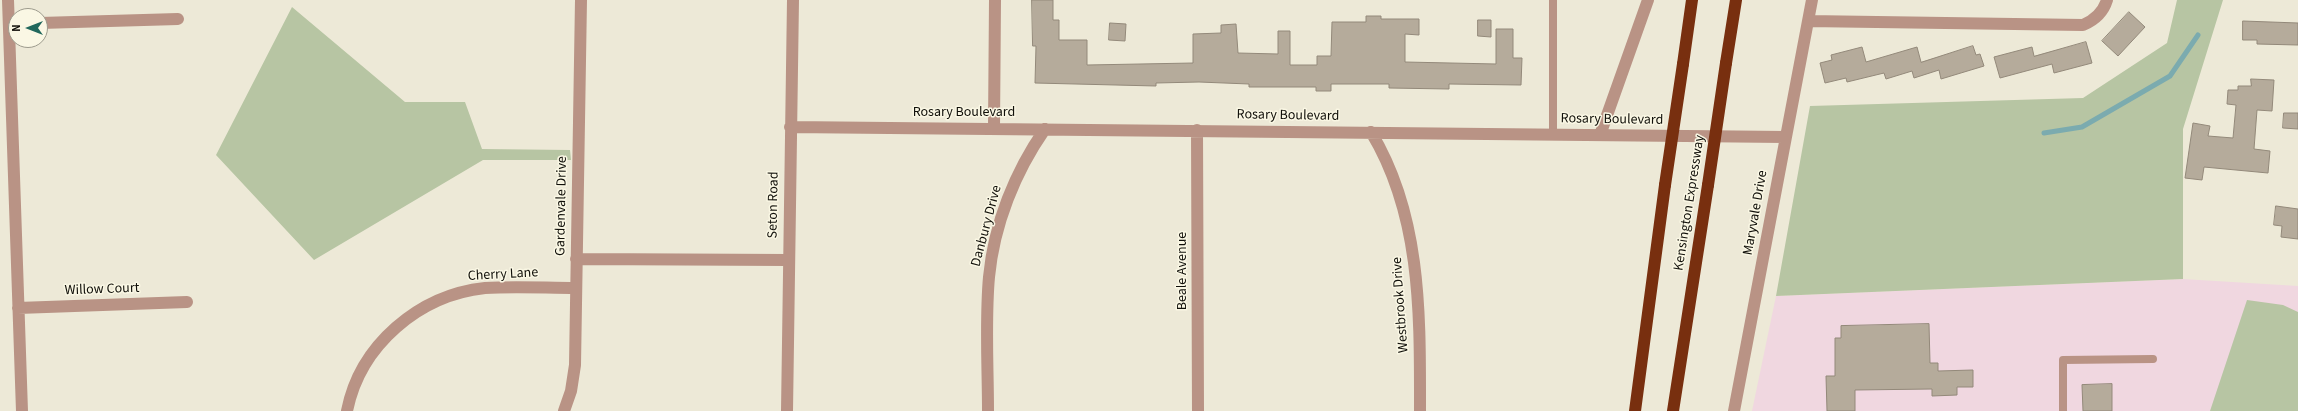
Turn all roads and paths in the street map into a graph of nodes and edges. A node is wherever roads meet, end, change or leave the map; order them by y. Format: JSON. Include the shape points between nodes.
{"nodes":[{"id":1,"x":581,"y":0,"type":"edge"},
{"id":2,"x":792,"y":0,"type":"edge"},
{"id":3,"x":995,"y":0,"type":"edge"},
{"id":4,"x":1554,"y":0,"type":"edge"},
{"id":5,"x":1648,"y":0,"type":"edge"},
{"id":6,"x":1692,"y":0,"type":"edge"},
{"id":7,"x":1736,"y":0,"type":"edge"},
{"id":8,"x":1812,"y":0,"type":"edge"},
{"id":9,"x":2107,"y":0,"type":"edge"},
{"id":10,"x":178,"y":19,"type":"dead end"},
{"id":11,"x":1808,"y":21,"type":"junction"},
{"id":12,"x":48,"y":23,"type":"edge"},
{"id":13,"x":13,"y":48,"type":"edge"},
{"id":14,"x":790,"y":127,"type":"junction"},
{"id":15,"x":994,"y":128,"type":"junction"},
{"id":16,"x":1045,"y":129,"type":"junction"},
{"id":17,"x":1197,"y":130,"type":"junction"},
{"id":18,"x":1372,"y":132,"type":"junction"},
{"id":19,"x":1553,"y":135,"type":"junction"},
{"id":20,"x":1600,"y":135,"type":"junction"},
{"id":21,"x":1784,"y":137,"type":"junction"},
{"id":22,"x":576,"y":259,"type":"junction"},
{"id":23,"x":788,"y":260,"type":"junction"},
{"id":24,"x":576,"y":288,"type":"junction"},
{"id":25,"x":187,"y":302,"type":"dead end"},
{"id":26,"x":18,"y":308,"type":"junction"},
{"id":27,"x":2153,"y":359,"type":"dead end"},
{"id":28,"x":22,"y":411,"type":"edge"},
{"id":29,"x":347,"y":411,"type":"edge"},
{"id":30,"x":564,"y":411,"type":"edge"},
{"id":31,"x":787,"y":411,"type":"edge"},
{"id":32,"x":988,"y":411,"type":"edge"},
{"id":33,"x":1198,"y":411,"type":"edge"},
{"id":34,"x":1420,"y":411,"type":"edge"},
{"id":35,"x":1635,"y":411,"type":"edge"},
{"id":36,"x":1673,"y":411,"type":"edge"},
{"id":37,"x":1734,"y":411,"type":"edge"},
{"id":38,"x":2063,"y":411,"type":"edge"}],
"edges":[{"from":1,"to":22,"type":"street","name":"Gardenvale Drive"},
{"from":2,"to":14,"type":"street","name":"Seton Road"},
{"from":3,"to":15,"type":"street"},
{"from":4,"to":19,"type":"lane"},
{"from":5,"to":20,"type":"street"},
{"from":6,"to":35,"type":"highway","name":"Kensington Expressway","bridge":true},
{"from":7,"to":36,"type":"highway","name":"Kensington Expressway","bridge":true},
{"from":8,"to":11,"type":"street","name":"Maryvale Drive"},
{"from":9,"to":11,"type":"street","via":[[2097,18],[2083,25]]},
{"from":10,"to":12,"type":"street"},
{"from":11,"to":21,"type":"street","name":"Maryvale Drive"},
{"from":13,"to":26,"type":"street"},
{"from":14,"to":15,"type":"street","name":"Rosary Boulevard"},
{"from":14,"to":23,"type":"street","name":"Seton Road"},
{"from":15,"to":16,"type":"street","name":"Rosary Boulevard"},
{"from":16,"to":17,"type":"street","name":"Rosary Boulevard"},
{"from":16,"to":32,"type":"street","name":"Danbury Drive","via":[[1016,178],[1004,210],[993,253],[989,278]]},
{"from":17,"to":18,"type":"street","name":"Rosary Boulevard"},
{"from":17,"to":33,"type":"street","name":"Beale Avenue"},
{"from":18,"to":19,"type":"street","name":"Rosary Boulevard"},
{"from":18,"to":34,"type":"street","name":"Westbrook Drive","via":[[1388,162],[1405,212],[1414,259],[1418,295]]},
{"from":19,"to":20,"type":"street","name":"Rosary Boulevard"},
{"from":20,"to":21,"type":"street","name":"Rosary Boulevard"},
{"from":21,"to":37,"type":"street","name":"Maryvale Drive"},
{"from":22,"to":23,"type":"street"},
{"from":22,"to":24,"type":"street","name":"Gardenvale Drive"},
{"from":23,"to":31,"type":"street","name":"Seton Road"},
{"from":24,"to":29,"type":"street","name":"Cherry Lane","via":[[486,288],[444,298],[420,309],[398,325],[370,357],[359,376]]},
{"from":24,"to":30,"type":"street","name":"Gardenvale Drive","via":[[575,365],[571,391]]},
{"from":25,"to":26,"type":"street","name":"Willow Court"},
{"from":26,"to":28,"type":"street"},
{"from":27,"to":38,"type":"lane","via":[[2063,360]]}]}
